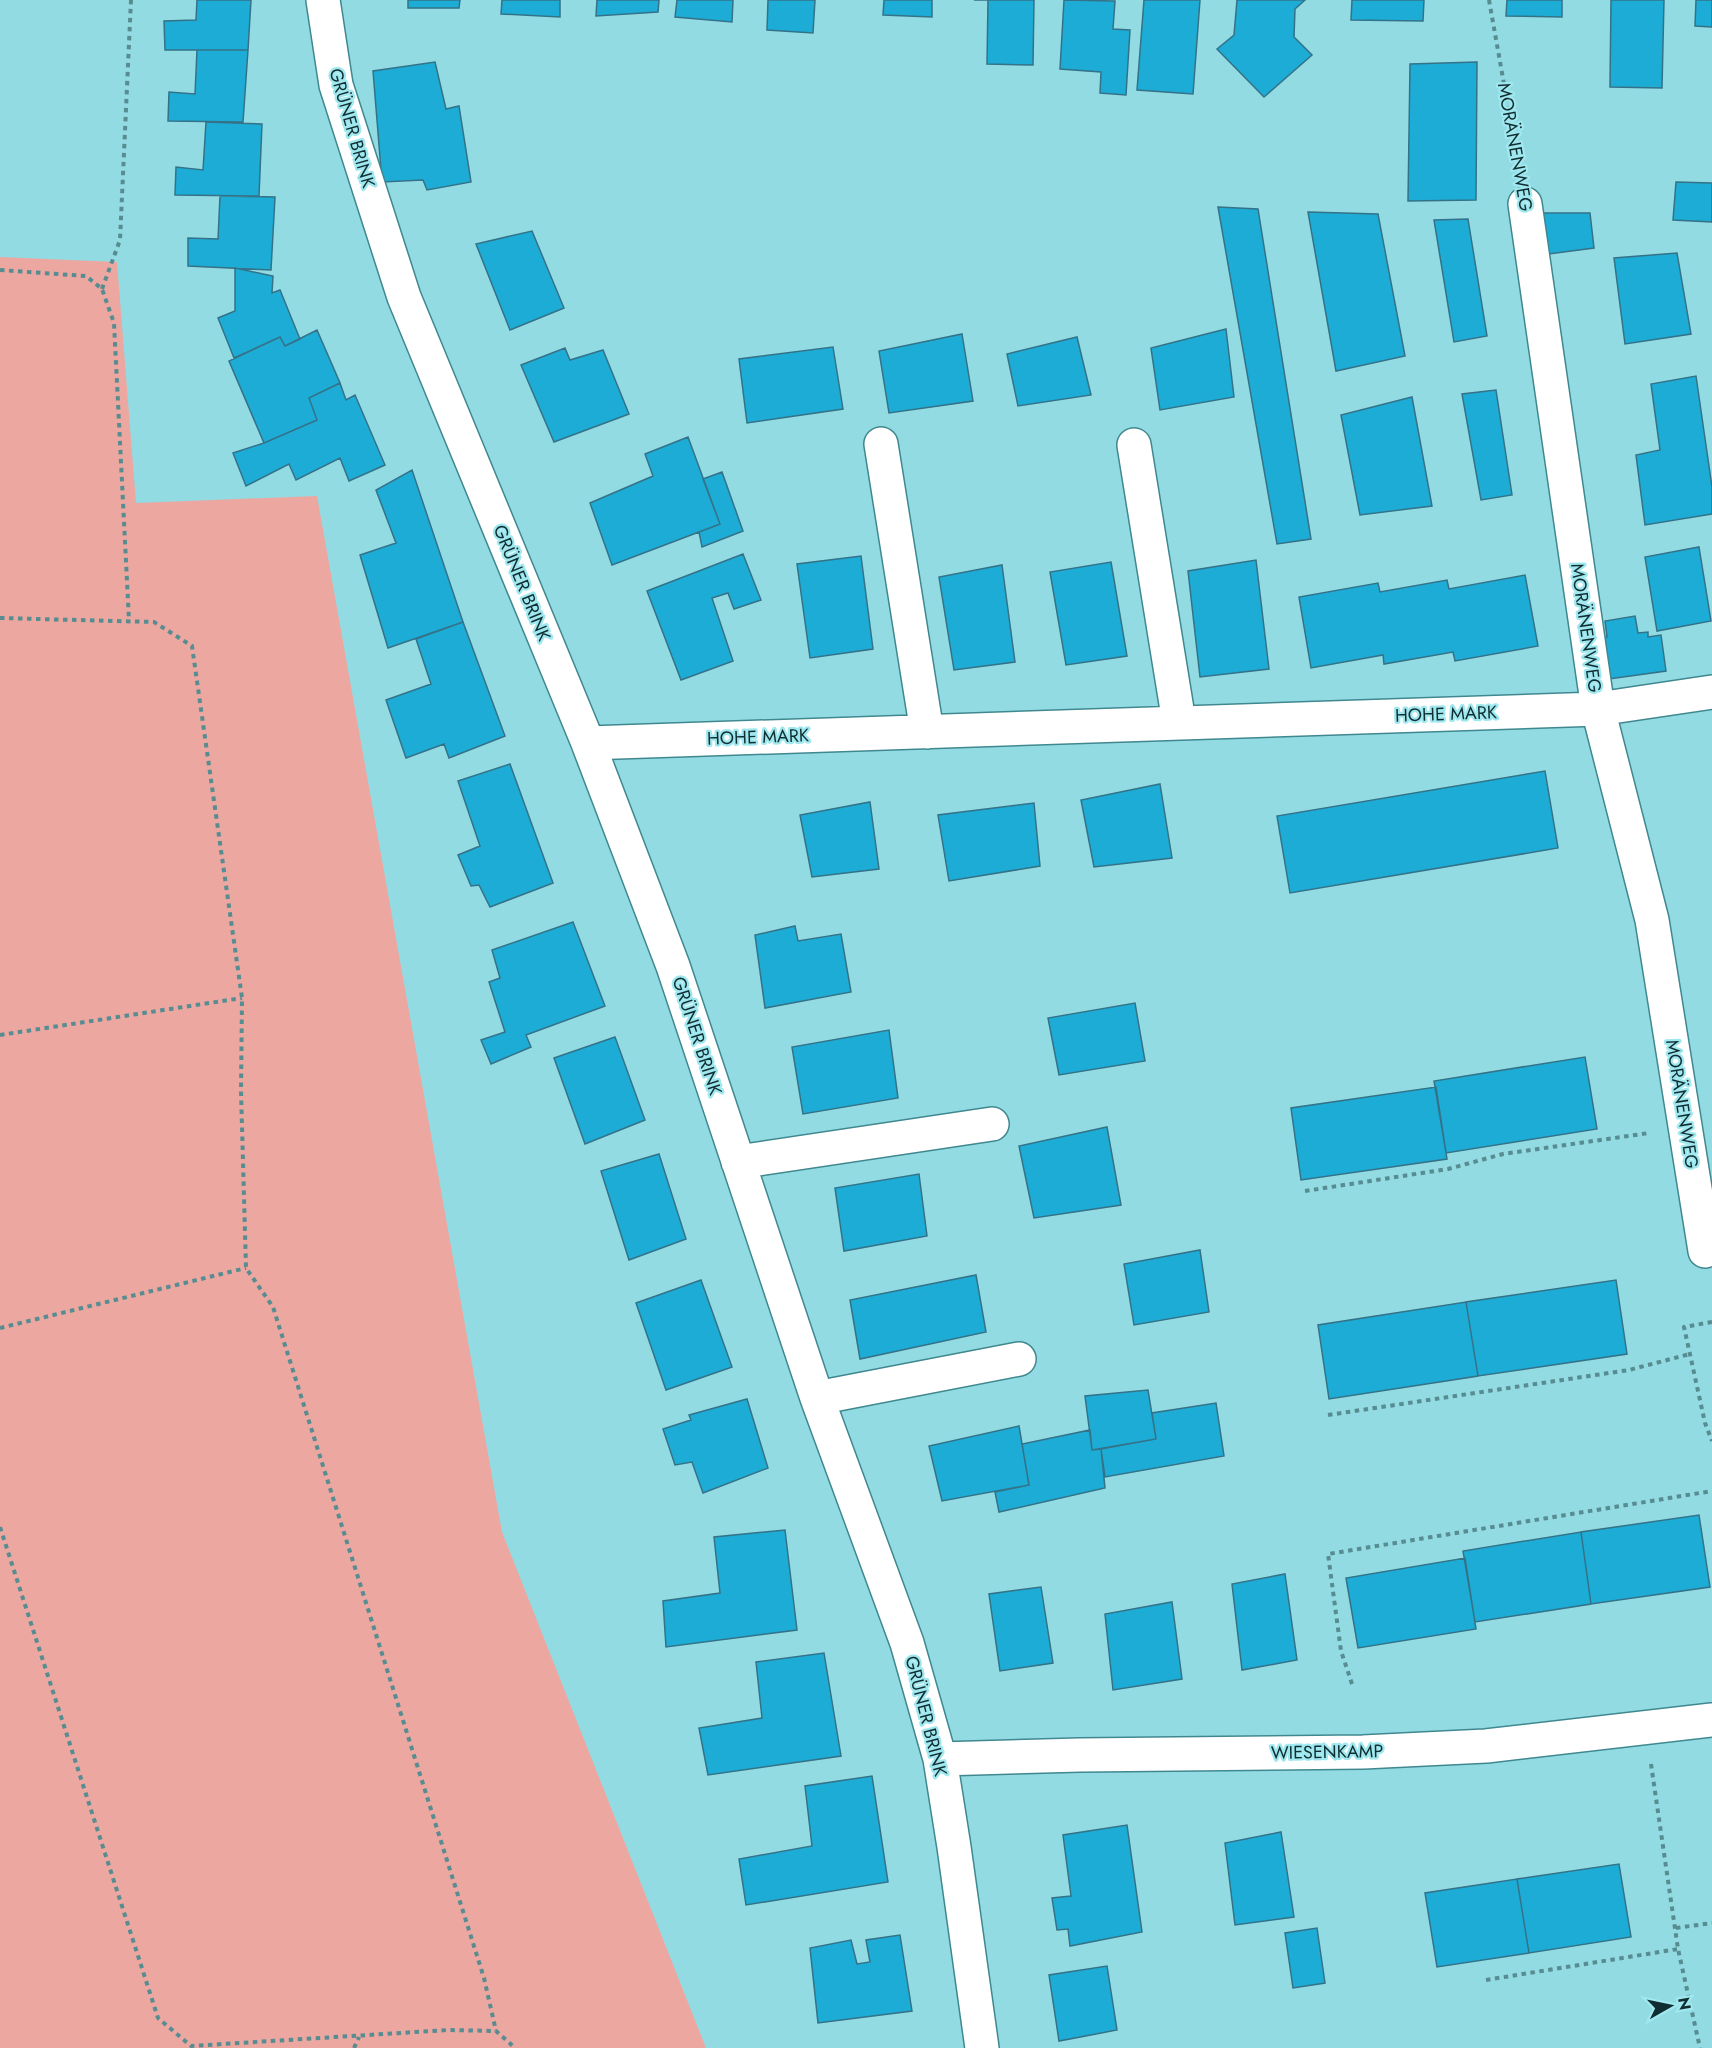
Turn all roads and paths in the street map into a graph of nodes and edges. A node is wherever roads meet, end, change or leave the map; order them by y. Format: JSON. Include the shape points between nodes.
{"nodes":[{"id":1,"x":131,"y":0,"type":"edge"},
{"id":2,"x":323,"y":0,"type":"edge"},
{"id":3,"x":1489,"y":0,"type":"edge"},
{"id":4,"x":1525,"y":204,"type":"joint"},
{"id":5,"x":0,"y":270,"type":"edge"},
{"id":6,"x":102,"y":289,"type":"junction"},
{"id":7,"x":881,"y":444,"type":"dead end"},
{"id":8,"x":1134,"y":445,"type":"dead end"},
{"id":9,"x":0,"y":618,"type":"edge"},
{"id":10,"x":129,"y":621,"type":"junction"},
{"id":11,"x":1712,"y":692,"type":"edge"},
{"id":12,"x":1598,"y":709,"type":"junction"},
{"id":13,"x":1179,"y":722,"type":"junction"},
{"id":14,"x":927,"y":732,"type":"junction"},
{"id":15,"x":588,"y":743,"type":"junction"},
{"id":16,"x":242,"y":998,"type":"junction"},
{"id":17,"x":0,"y":1035,"type":"edge"},
{"id":18,"x":992,"y":1124,"type":"dead end"},
{"id":19,"x":1685,"y":1127,"type":"junction"},
{"id":20,"x":738,"y":1162,"type":"junction"},
{"id":21,"x":1305,"y":1191,"type":"dead end"},
{"id":22,"x":1705,"y":1251,"type":"dead end"},
{"id":23,"x":246,"y":1268,"type":"junction"},
{"id":24,"x":1712,"y":1322,"type":"edge"},
{"id":25,"x":0,"y":1328,"type":"edge"},
{"id":26,"x":1690,"y":1354,"type":"junction"},
{"id":27,"x":1019,"y":1359,"type":"dead end"},
{"id":28,"x":817,"y":1398,"type":"junction"},
{"id":29,"x":1328,"y":1415,"type":"dead end"},
{"id":30,"x":1712,"y":1441,"type":"edge"},
{"id":31,"x":1712,"y":1491,"type":"edge"},
{"id":32,"x":0,"y":1527,"type":"edge"},
{"id":33,"x":1352,"y":1684,"type":"dead end"},
{"id":34,"x":1712,"y":1720,"type":"edge"},
{"id":35,"x":1646,"y":1728,"type":"junction"},
{"id":36,"x":940,"y":1759,"type":"junction"},
{"id":37,"x":1712,"y":1923,"type":"edge"},
{"id":38,"x":1676,"y":1928,"type":"junction"},
{"id":39,"x":1678,"y":1949,"type":"junction"},
{"id":40,"x":1486,"y":1980,"type":"dead end"},
{"id":41,"x":496,"y":2031,"type":"junction"},
{"id":42,"x":359,"y":2037,"type":"junction"},
{"id":43,"x":354,"y":2048,"type":"edge"},
{"id":44,"x":515,"y":2048,"type":"edge"},
{"id":45,"x":982,"y":2048,"type":"edge"},
{"id":46,"x":1700,"y":2048,"type":"edge"}],
"edges":[{"from":1,"to":6,"type":"path","via":[[120,240]]},
{"from":2,"to":15,"type":"street","name":"GRÜNER BRINK","via":[[336,85],[404,297]]},
{"from":3,"to":4,"type":"path","name":"MORÄNENWEG"},
{"from":4,"to":12,"type":"street","name":"MORÄNENWEG"},
{"from":5,"to":6,"type":"path","via":[[86,276]]},
{"from":6,"to":10,"type":"path","via":[[114,323]]},
{"from":7,"to":14,"type":"street"},
{"from":8,"to":13,"type":"street"},
{"from":9,"to":10,"type":"path"},
{"from":10,"to":16,"type":"path","via":[[154,622],[192,646]]},
{"from":11,"to":12,"type":"street","name":"HOHE MARK"},
{"from":12,"to":13,"type":"street","name":"HOHE MARK"},
{"from":12,"to":19,"type":"street","name":"MORÄNENWEG","via":[[1652,920]]},
{"from":13,"to":14,"type":"street","name":"HOHE MARK"},
{"from":14,"to":15,"type":"street","name":"HOHE MARK"},
{"from":15,"to":20,"type":"street","name":"GRÜNER BRINK","via":[[673,966]]},
{"from":16,"to":17,"type":"path"},
{"from":16,"to":23,"type":"path"},
{"from":18,"to":20,"type":"street"},
{"from":19,"to":21,"type":"path","via":[[1503,1154],[1448,1169]]},
{"from":19,"to":22,"type":"street","name":"MORÄNENWEG"},
{"from":20,"to":28,"type":"street","name":"GRÜNER BRINK"},
{"from":23,"to":25,"type":"path"},
{"from":23,"to":41,"type":"path","via":[[273,1307],[484,1978]]},
{"from":24,"to":26,"type":"path","via":[[1684,1327]]},
{"from":26,"to":29,"type":"path","via":[[1629,1370]]},
{"from":26,"to":30,"type":"path"},
{"from":27,"to":28,"type":"street"},
{"from":28,"to":36,"type":"street","name":"GRÜNER BRINK","via":[[908,1643]]},
{"from":31,"to":33,"type":"path","via":[[1328,1554],[1341,1651]]},
{"from":32,"to":42,"type":"path","via":[[158,2018],[191,2046]]},
{"from":34,"to":35,"type":"street","name":"WIESENKAMP"},
{"from":35,"to":36,"type":"street","name":"WIESENKAMP","via":[[1486,1746],[1374,1751]]},
{"from":35,"to":38,"type":"path"},
{"from":36,"to":45,"type":"street","name":"GRÜNER BRINK"},
{"from":37,"to":38,"type":"path"},
{"from":38,"to":39,"type":"path"},
{"from":39,"to":40,"type":"path"},
{"from":39,"to":46,"type":"path"},
{"from":41,"to":42,"type":"path","via":[[448,2030]]},
{"from":41,"to":44,"type":"path"},
{"from":42,"to":43,"type":"path"}]}
